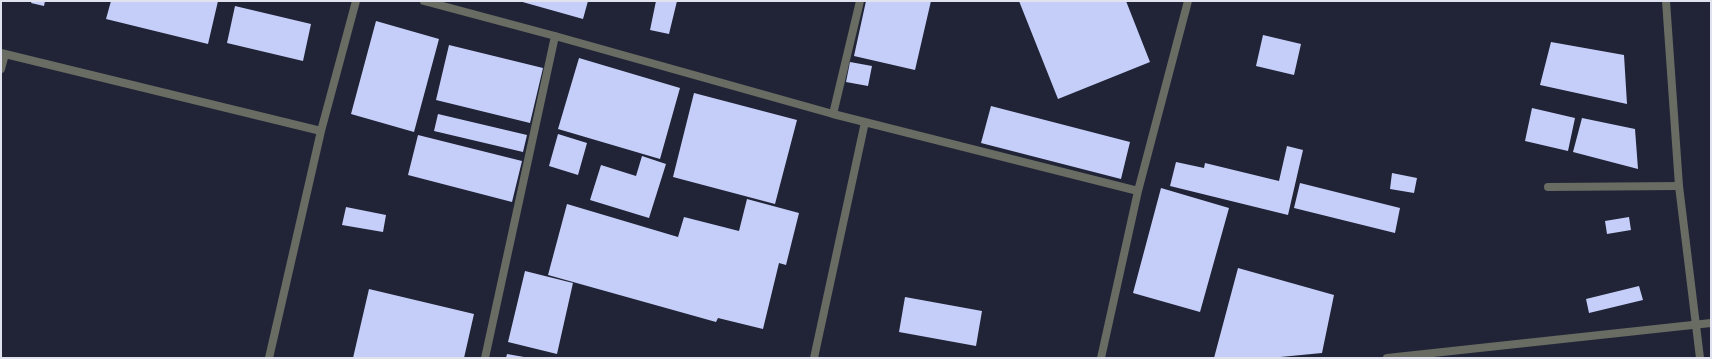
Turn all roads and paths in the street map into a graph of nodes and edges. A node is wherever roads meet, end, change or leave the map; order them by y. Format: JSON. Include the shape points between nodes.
{"nodes":[{"id":1,"x":356,"y":1,"type":"edge"},
{"id":2,"x":424,"y":1,"type":"edge"},
{"id":3,"x":860,"y":1,"type":"edge"},
{"id":4,"x":1188,"y":1,"type":"edge"},
{"id":5,"x":1666,"y":1,"type":"edge"},
{"id":6,"x":555,"y":36,"type":"junction"},
{"id":7,"x":3,"y":53,"type":"edge"},
{"id":8,"x":1,"y":69,"type":"edge"},
{"id":9,"x":833,"y":114,"type":"junction"},
{"id":10,"x":865,"y":122,"type":"junction"},
{"id":11,"x":321,"y":131,"type":"junction"},
{"id":12,"x":1679,"y":186,"type":"junction"},
{"id":13,"x":1548,"y":187,"type":"dead end"},
{"id":14,"x":1138,"y":191,"type":"junction"},
{"id":15,"x":1711,"y":323,"type":"edge"},
{"id":16,"x":1697,"y":324,"type":"junction"},
{"id":17,"x":1430,"y":356,"type":"edge"},
{"id":18,"x":269,"y":358,"type":"edge"},
{"id":19,"x":486,"y":358,"type":"edge"},
{"id":20,"x":814,"y":358,"type":"edge"},
{"id":21,"x":1101,"y":358,"type":"edge"},
{"id":22,"x":1387,"y":358,"type":"edge"},
{"id":23,"x":1700,"y":358,"type":"edge"}],
"edges":[{"from":1,"to":11,"type":"street"},
{"from":2,"to":6,"type":"street"},
{"from":3,"to":9,"type":"street"},
{"from":4,"to":14,"type":"street"},
{"from":5,"to":12,"type":"street"},
{"from":6,"to":9,"type":"street"},
{"from":6,"to":19,"type":"street"},
{"from":7,"to":8,"type":"street"},
{"from":7,"to":11,"type":"street"},
{"from":9,"to":10,"type":"street"},
{"from":10,"to":14,"type":"street"},
{"from":10,"to":20,"type":"street"},
{"from":11,"to":18,"type":"street"},
{"from":12,"to":13,"type":"street"},
{"from":12,"to":16,"type":"street"},
{"from":14,"to":21,"type":"street"},
{"from":15,"to":16,"type":"street"},
{"from":16,"to":17,"type":"street"},
{"from":16,"to":23,"type":"street"},
{"from":17,"to":22,"type":"street"}]}
